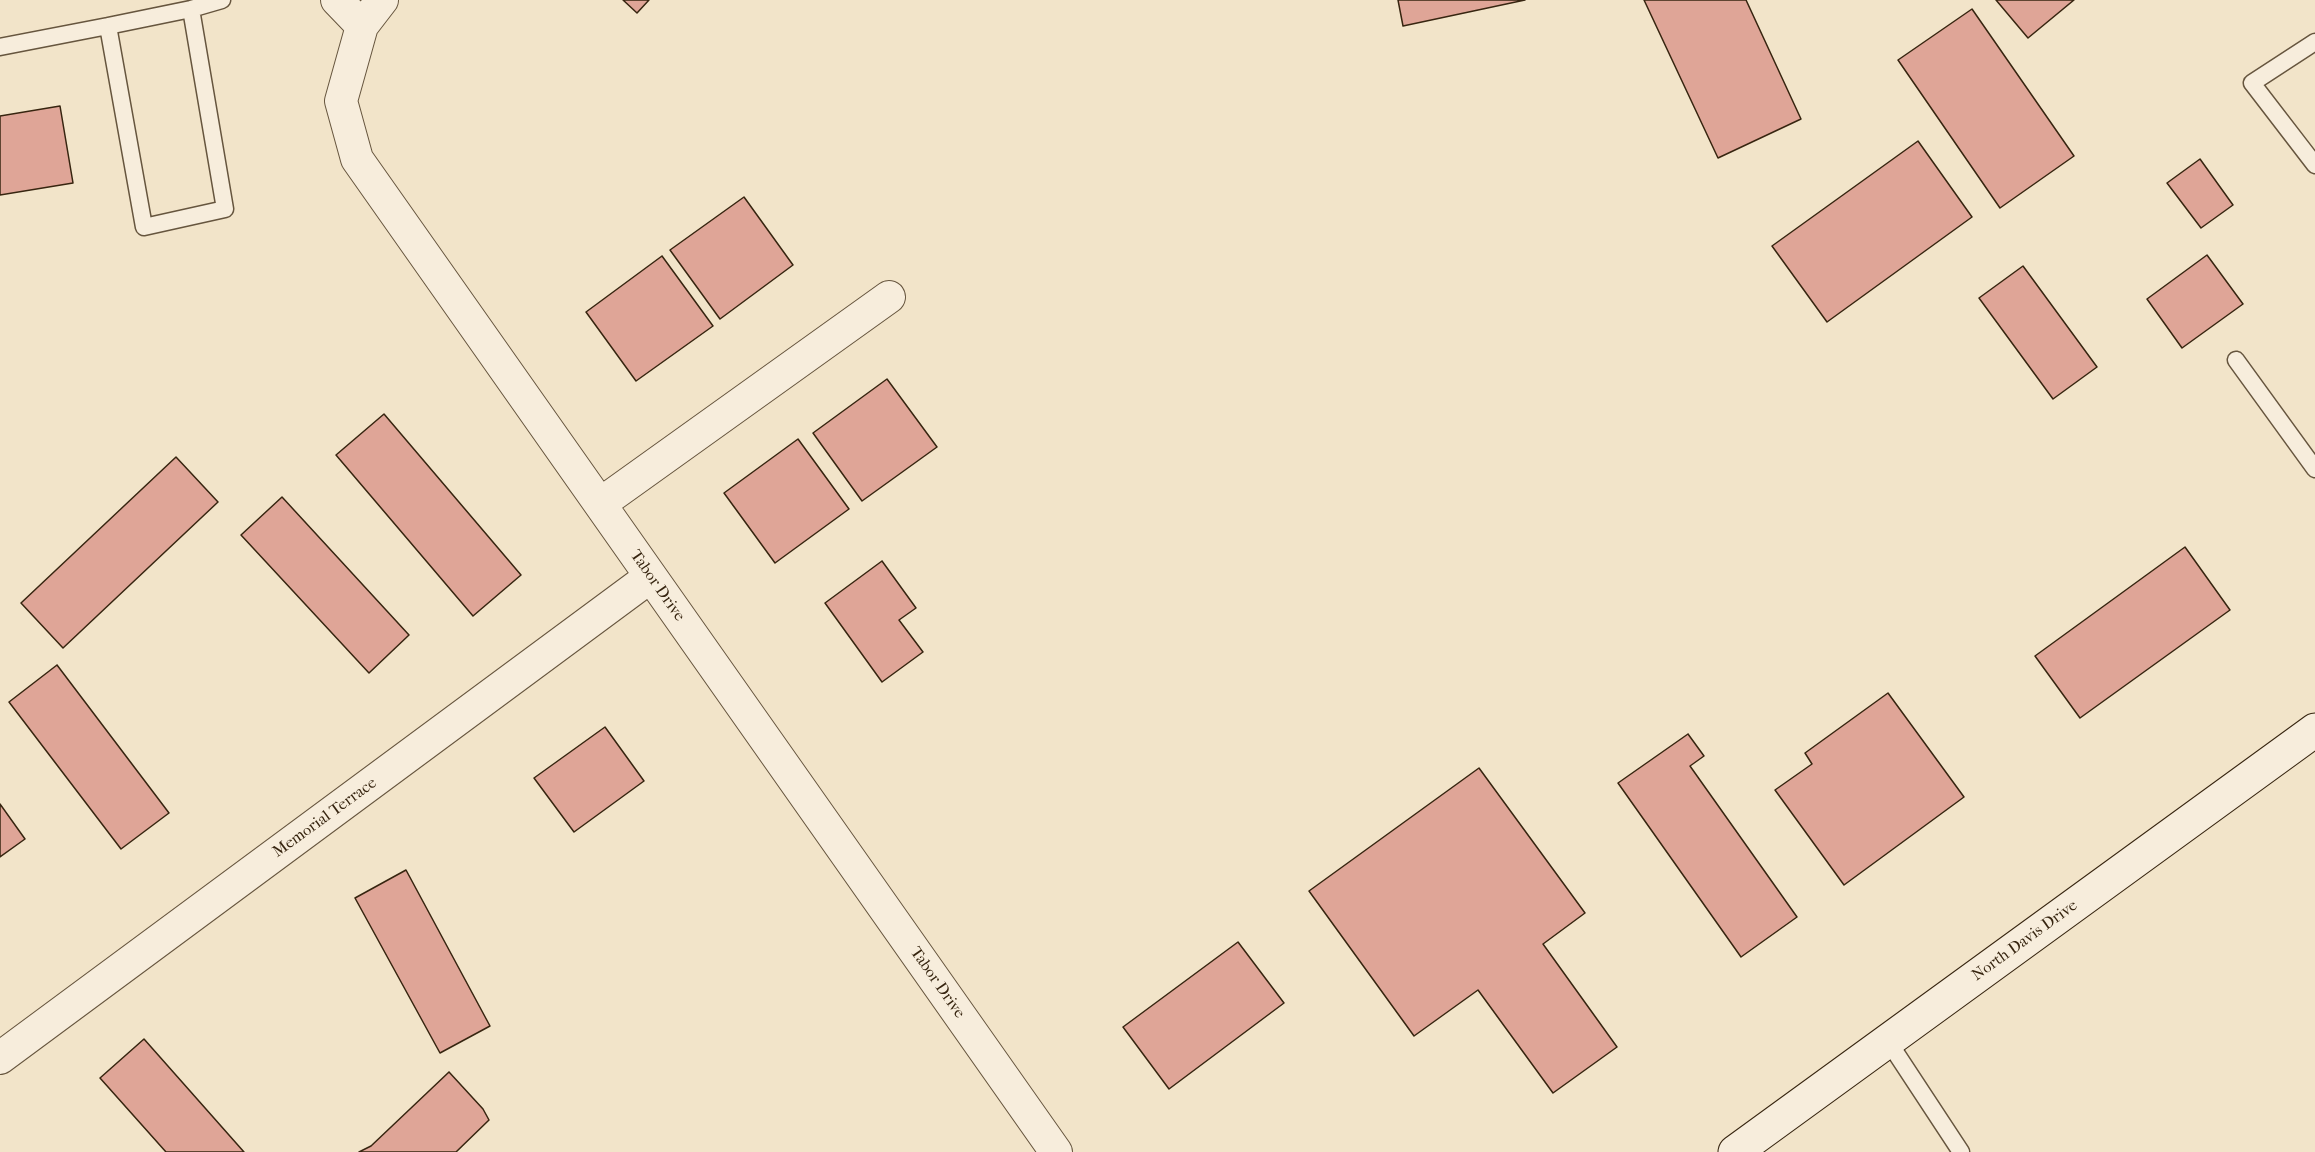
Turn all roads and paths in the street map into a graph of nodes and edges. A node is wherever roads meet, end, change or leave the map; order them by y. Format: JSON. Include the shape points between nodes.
{"nodes":[{"id":1,"x":222,"y":0,"type":"edge"},
{"id":2,"x":337,"y":0,"type":"edge"},
{"id":3,"x":382,"y":0,"type":"edge"},
{"id":4,"x":191,"y":9,"type":"junction"},
{"id":5,"x":108,"y":26,"type":"junction"},
{"id":6,"x":362,"y":26,"type":"junction"},
{"id":7,"x":2315,"y":42,"type":"edge"},
{"id":8,"x":0,"y":47,"type":"edge"},
{"id":9,"x":2315,"y":165,"type":"edge"},
{"id":10,"x":889,"y":297,"type":"dead end"},
{"id":11,"x":2236,"y":360,"type":"dead end"},
{"id":12,"x":2315,"y":469,"type":"edge"},
{"id":13,"x":600,"y":504,"type":"junction"},
{"id":14,"x":650,"y":578,"type":"junction"},
{"id":15,"x":2315,"y":730,"type":"edge"},
{"id":16,"x":1888,"y":1041,"type":"junction"},
{"id":17,"x":0,"y":1058,"type":"edge"},
{"id":18,"x":1959,"y":1151,"type":"edge"},
{"id":19,"x":1056,"y":1152,"type":"edge"},
{"id":20,"x":1735,"y":1152,"type":"edge"}],
"edges":[{"from":1,"to":4,"type":"lane"},
{"from":2,"to":6,"type":"street"},
{"from":3,"to":6,"type":"street","name":"Tabor Drive"},
{"from":4,"to":5,"type":"lane"},
{"from":4,"to":5,"type":"lane","via":[[225,209],[144,226]]},
{"from":5,"to":8,"type":"lane"},
{"from":6,"to":13,"type":"street","name":"Tabor Drive","via":[[341,101],[357,159]]},
{"from":7,"to":9,"type":"lane","via":[[2252,83]]},
{"from":10,"to":13,"type":"street"},
{"from":11,"to":12,"type":"lane"},
{"from":13,"to":14,"type":"street","name":"Tabor Drive"},
{"from":14,"to":17,"type":"street","name":"Memorial Terrace"},
{"from":14,"to":19,"type":"street","name":"Tabor Drive"},
{"from":15,"to":16,"type":"main road","name":"North Davis Drive"},
{"from":16,"to":18,"type":"lane"},
{"from":16,"to":20,"type":"main road","name":"North Davis Drive"}]}
